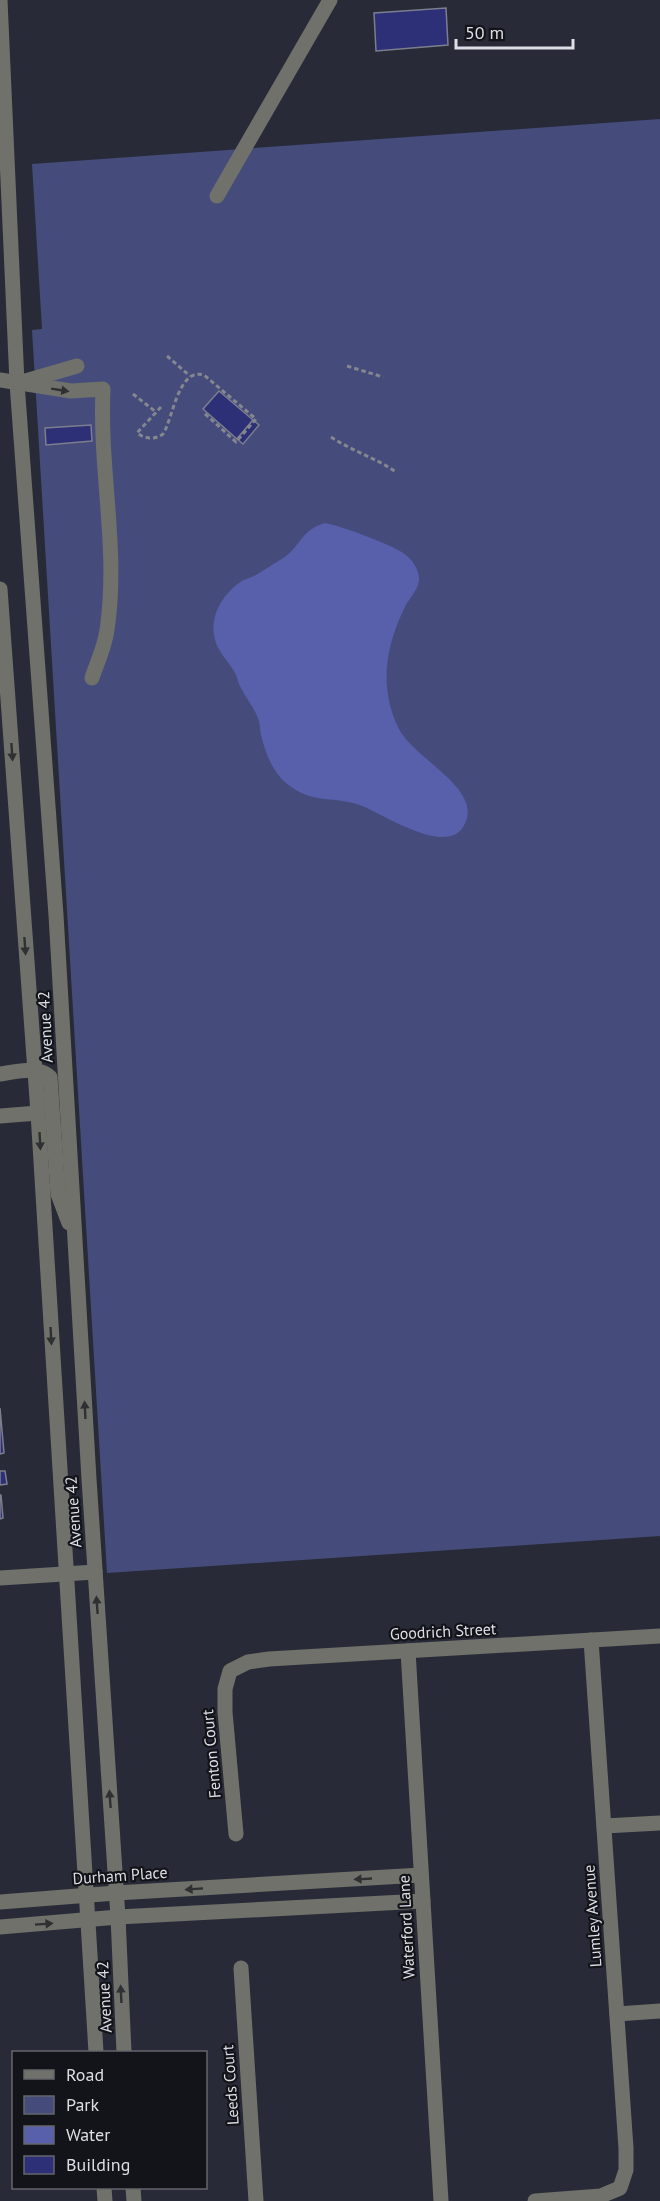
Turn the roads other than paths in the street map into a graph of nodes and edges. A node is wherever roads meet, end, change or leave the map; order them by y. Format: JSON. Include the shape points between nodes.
{"nodes":[{"id":1,"x":0,"y":0,"type":"edge"},
{"id":2,"x":330,"y":0,"type":"edge"},
{"id":3,"x":217,"y":196,"type":"dead end"},
{"id":4,"x":77,"y":366,"type":"dead end"},
{"id":5,"x":0,"y":380,"type":"edge"},
{"id":6,"x":17,"y":383,"type":"junction"},
{"id":7,"x":0,"y":589,"type":"edge"},
{"id":8,"x":1,"y":611,"type":"edge"},
{"id":9,"x":92,"y":678,"type":"dead end"},
{"id":10,"x":34,"y":1070,"type":"junction"},
{"id":11,"x":0,"y":1074,"type":"edge"},
{"id":12,"x":38,"y":1113,"type":"junction"},
{"id":13,"x":0,"y":1116,"type":"edge"},
{"id":14,"x":75,"y":1240,"type":"junction"},
{"id":15,"x":95,"y":1572,"type":"junction"},
{"id":16,"x":66,"y":1574,"type":"junction"},
{"id":17,"x":0,"y":1578,"type":"edge"},
{"id":18,"x":660,"y":1636,"type":"edge"},
{"id":19,"x":591,"y":1640,"type":"junction"},
{"id":20,"x":408,"y":1651,"type":"junction"},
{"id":21,"x":230,"y":1671,"type":"joint"},
{"id":22,"x":660,"y":1823,"type":"edge"},
{"id":23,"x":604,"y":1826,"type":"junction"},
{"id":24,"x":236,"y":1834,"type":"dead end"},
{"id":25,"x":421,"y":1875,"type":"junction"},
{"id":26,"x":228,"y":1886,"type":"junction"},
{"id":27,"x":116,"y":1893,"type":"junction"},
{"id":28,"x":86,"y":1895,"type":"junction"},
{"id":29,"x":423,"y":1901,"type":"junction"},
{"id":30,"x":7,"y":1902,"type":"edge"},
{"id":31,"x":230,"y":1912,"type":"junction"},
{"id":32,"x":118,"y":1917,"type":"junction"},
{"id":33,"x":87,"y":1920,"type":"junction"},
{"id":34,"x":17,"y":1926,"type":"junction"},
{"id":35,"x":0,"y":1927,"type":"edge"},
{"id":36,"x":241,"y":1968,"type":"dead end"},
{"id":37,"x":660,"y":2011,"type":"edge"},
{"id":38,"x":617,"y":2014,"type":"junction"},
{"id":39,"x":96,"y":2051,"type":"edge"},
{"id":40,"x":124,"y":2051,"type":"edge"},
{"id":41,"x":256,"y":2201,"type":"edge"},
{"id":42,"x":441,"y":2201,"type":"edge"},
{"id":43,"x":535,"y":2201,"type":"edge"}],
"edges":[{"from":1,"to":6,"type":"street","name":"Avenue 42"},
{"from":2,"to":3,"type":"street"},
{"from":4,"to":6,"type":"street"},
{"from":5,"to":6,"type":"street"},
{"from":6,"to":9,"type":"street","one_way":true,"via":[[71,391],[103,389],[101,425],[111,569],[107,632]]},
{"from":6,"to":14,"type":"street","name":"Avenue 42"},
{"from":7,"to":8,"type":"street","name":"Avenue 42"},
{"from":8,"to":10,"type":"street","name":"Avenue 42","one_way":true},
{"from":10,"to":11,"type":"street"},
{"from":10,"to":12,"type":"street","name":"Avenue 42"},
{"from":10,"to":14,"type":"street","via":[[50,1077],[58,1194]]},
{"from":12,"to":13,"type":"street"},
{"from":12,"to":16,"type":"street","name":"Avenue 42","one_way":true},
{"from":15,"to":14,"type":"street","name":"Avenue 42","one_way":true},
{"from":15,"to":16,"type":"street"},
{"from":27,"to":15,"type":"street","name":"Avenue 42","one_way":true},
{"from":16,"to":17,"type":"street"},
{"from":16,"to":28,"type":"street","name":"Avenue 42"},
{"from":18,"to":19,"type":"street","name":"Goodrich Street"},
{"from":19,"to":20,"type":"street","name":"Goodrich Street"},
{"from":19,"to":23,"type":"street","name":"Lumley Avenue"},
{"from":20,"to":21,"type":"street","name":"Goodrich Street","via":[[269,1659],[248,1662]]},
{"from":20,"to":25,"type":"street","name":"Waterford Lane"},
{"from":21,"to":24,"type":"street","name":"Fenton Court","via":[[225,1712]]},
{"from":22,"to":23,"type":"street"},
{"from":23,"to":38,"type":"street","name":"Lumley Avenue"},
{"from":25,"to":26,"type":"street","name":"Durham Place","one_way":true},
{"from":25,"to":29,"type":"street","name":"Waterford Lane"},
{"from":26,"to":27,"type":"street","name":"Durham Place","one_way":true},
{"from":26,"to":31,"type":"street"},
{"from":27,"to":28,"type":"street","name":"Durham Place"},
{"from":27,"to":32,"type":"street","name":"Avenue 42"},
{"from":28,"to":30,"type":"street","name":"Durham Place"},
{"from":28,"to":33,"type":"street","name":"Avenue 42"},
{"from":29,"to":31,"type":"street"},
{"from":29,"to":42,"type":"street","name":"Waterford Lane"},
{"from":30,"to":34,"type":"street","name":"Durham Place"},
{"from":31,"to":32,"type":"street"},
{"from":32,"to":33,"type":"street"},
{"from":40,"to":32,"type":"street","name":"Avenue 42","one_way":true},
{"from":34,"to":33,"type":"street","one_way":true},
{"from":33,"to":39,"type":"street","name":"Avenue 42"},
{"from":34,"to":35,"type":"street"},
{"from":36,"to":41,"type":"street","name":"Leeds Court"},
{"from":37,"to":38,"type":"street"},
{"from":38,"to":43,"type":"street","name":"Lumley Avenue","via":[[626,2148],[626,2170],[620,2188],[601,2196]]}]}
